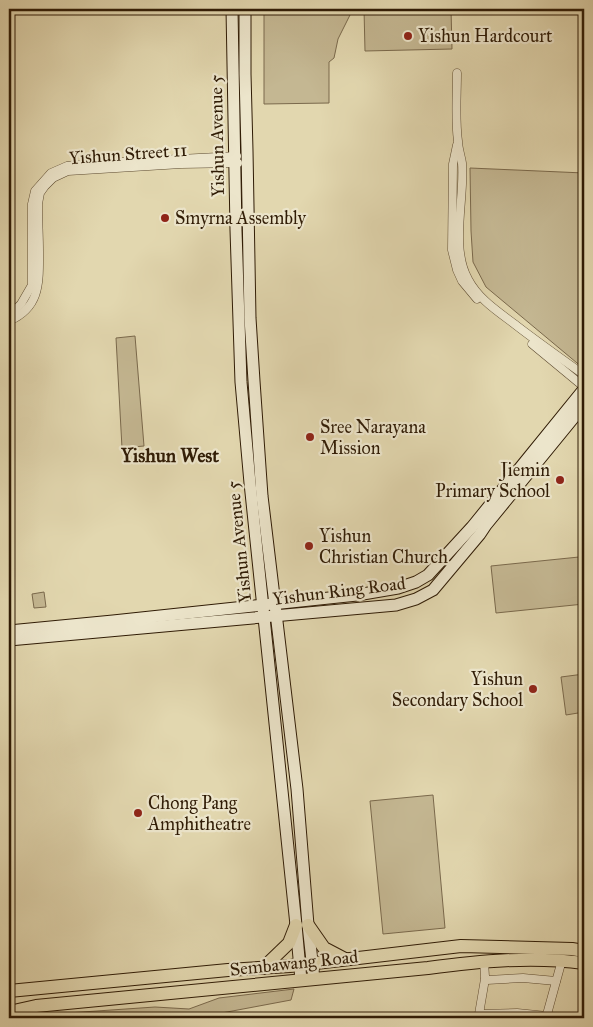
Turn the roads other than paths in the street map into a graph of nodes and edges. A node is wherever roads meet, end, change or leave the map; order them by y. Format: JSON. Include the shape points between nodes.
{"nodes":[{"id":1,"x":232,"y":9,"type":"edge"},
{"id":2,"x":245,"y":9,"type":"edge"},
{"id":3,"x":457,"y":72,"type":"dead end"},
{"id":4,"x":458,"y":141,"type":"junction"},
{"id":5,"x":241,"y":160,"type":"junction"},
{"id":6,"x":9,"y":313,"type":"edge"},
{"id":7,"x":9,"y":321,"type":"edge"},
{"id":8,"x":584,"y":375,"type":"edge"},
{"id":9,"x":584,"y":388,"type":"edge"},
{"id":10,"x":584,"y":405,"type":"edge"},
{"id":11,"x":269,"y":604,"type":"junction"},
{"id":12,"x":277,"y":616,"type":"junction"},
{"id":13,"x":265,"y":617,"type":"junction"},
{"id":14,"x":9,"y":631,"type":"edge"},
{"id":15,"x":9,"y":640,"type":"edge"},
{"id":16,"x":302,"y":925,"type":"junction"},
{"id":17,"x":584,"y":950,"type":"edge"},
{"id":18,"x":345,"y":959,"type":"junction"},
{"id":19,"x":562,"y":960,"type":"junction"},
{"id":20,"x":484,"y":961,"type":"junction"},
{"id":21,"x":584,"y":963,"type":"edge"},
{"id":22,"x":306,"y":964,"type":"junction"},
{"id":23,"x":263,"y":968,"type":"junction"},
{"id":24,"x":314,"y":979,"type":"junction"},
{"id":25,"x":485,"y":979,"type":"junction"},
{"id":26,"x":301,"y":980,"type":"junction"},
{"id":27,"x":556,"y":981,"type":"junction"},
{"id":28,"x":9,"y":991,"type":"edge"},
{"id":29,"x":9,"y":1012,"type":"edge"},
{"id":30,"x":546,"y":1017,"type":"edge"}],
"edges":[{"from":1,"to":5,"type":"main road","name":"Yishun Avenue 5"},
{"from":2,"to":5,"type":"main road","name":"Yishun Avenue 5"},
{"from":3,"to":4,"type":"street"},
{"from":4,"to":8,"type":"street","via":[[462,164],[460,252],[468,279],[489,304]]},
{"from":4,"to":9,"type":"street","via":[[453,164],[452,239],[454,262],[462,281],[476,298]]},
{"from":5,"to":6,"type":"street","name":"Yishun Street 11","via":[[84,164],[67,166],[51,173],[35,191],[32,204],[32,285],[22,304]]},
{"from":5,"to":7,"type":"street","name":"Yishun Street 11","via":[[68,171],[53,178],[40,193],[38,204],[39,282],[27,308]]},
{"from":5,"to":11,"type":"main road","name":"Yishun Avenue 5","via":[[241,382]]},
{"from":9,"to":11,"type":"main road","name":"Yishun Ring Road","via":[[472,527],[428,575],[416,582],[381,591]]},
{"from":10,"to":12,"type":"main road","name":"Yishun Ring Road","via":[[433,590],[416,600],[396,605]]},
{"from":11,"to":12,"type":"main road","name":"Yishun Avenue 5"},
{"from":11,"to":13,"type":"main road","name":"Yishun Avenue 5"},
{"from":11,"to":14,"type":"main road","name":"Yishun Ring Road"},
{"from":12,"to":13,"type":"main road","name":"Yishun Ring Road"},
{"from":12,"to":16,"type":"main road","name":"Yishun Avenue 5","via":[[297,789]]},
{"from":13,"to":15,"type":"main road","name":"Yishun Ring Road"},
{"from":13,"to":16,"type":"main road","name":"Yishun Avenue 5"},
{"from":16,"to":18,"type":"main road","via":[[324,948]]},
{"from":16,"to":22,"type":"main road","name":"Yishun Avenue 5"},
{"from":16,"to":23,"type":"main road"},
{"from":17,"to":18,"type":"main road","name":"Sembawang Road","via":[[461,946]]},
{"from":18,"to":22,"type":"main road","name":"Sembawang Road"},
{"from":19,"to":20,"type":"main road","name":"Sembawang Road"},
{"from":19,"to":21,"type":"main road","name":"Sembawang Road"},
{"from":19,"to":27,"type":"street"},
{"from":20,"to":24,"type":"main road","name":"Sembawang Road"},
{"from":20,"to":25,"type":"street"},
{"from":22,"to":23,"type":"main road","name":"Sembawang Road"},
{"from":22,"to":24,"type":"main road","name":"Yishun Avenue 5"},
{"from":22,"to":26,"type":"main road","name":"Yishun Avenue 5"},
{"from":23,"to":28,"type":"main road","name":"Sembawang Road"},
{"from":24,"to":26,"type":"main road","name":"Sembawang Road"},
{"from":25,"to":27,"type":"street"},
{"from":25,"to":30,"type":"street","via":[[478,1014],[517,1013]]},
{"from":26,"to":29,"type":"main road","name":"Sembawang Road","via":[[36,1006]]},
{"from":27,"to":30,"type":"street"}]}
